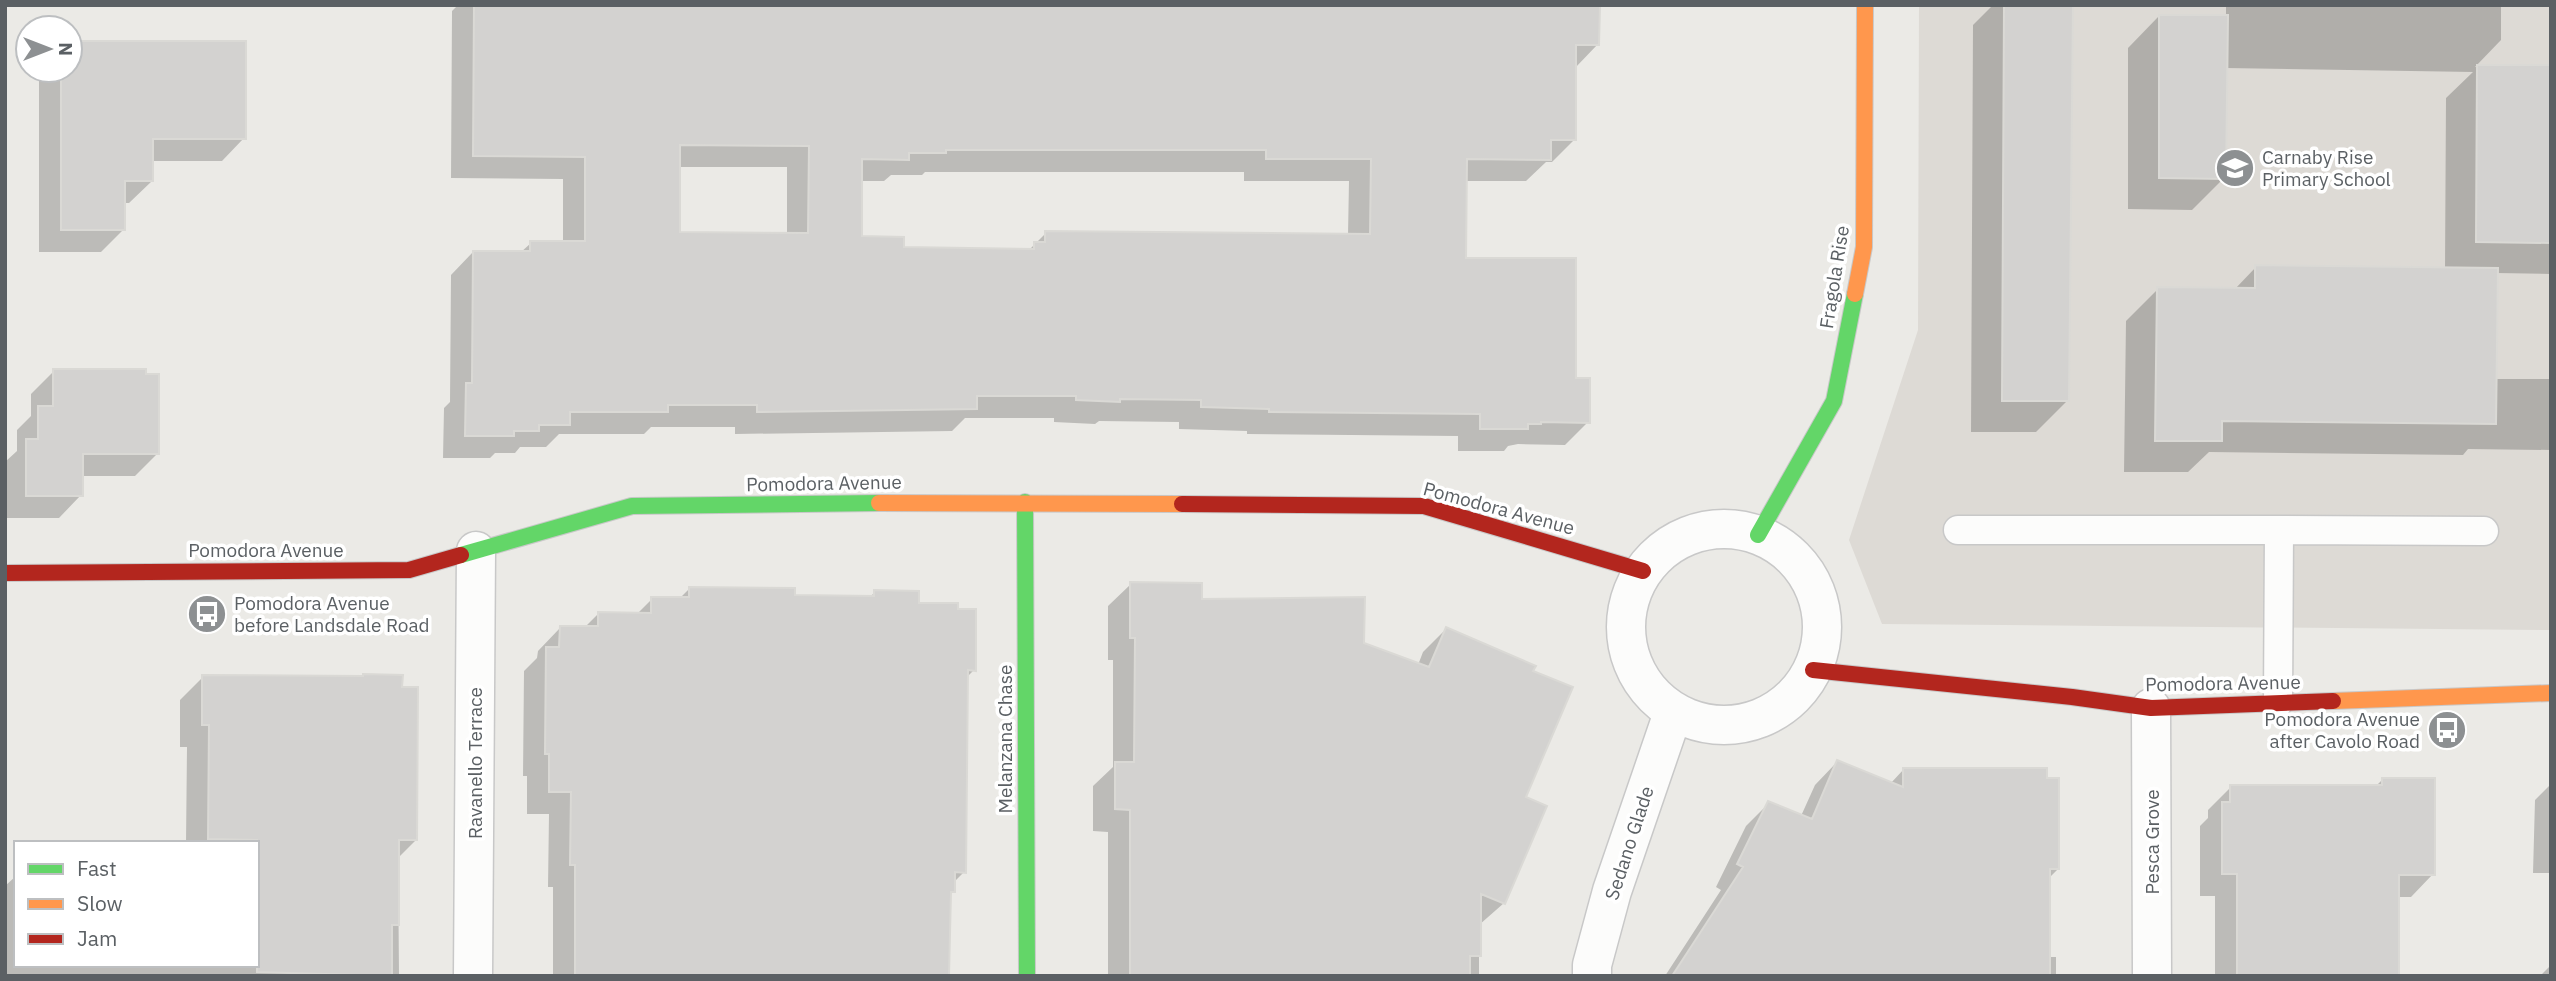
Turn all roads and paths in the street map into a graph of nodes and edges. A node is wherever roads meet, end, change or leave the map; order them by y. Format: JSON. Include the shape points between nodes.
{"nodes":[{"id":1,"x":1865,"y":5,"type":"edge"},
{"id":2,"x":1025,"y":502,"type":"junction"},
{"id":3,"x":1958,"y":530,"type":"dead end"},
{"id":4,"x":2279,"y":530,"type":"junction"},
{"id":5,"x":2484,"y":531,"type":"dead end"},
{"id":6,"x":1758,"y":535,"type":"junction"},
{"id":7,"x":476,"y":551,"type":"junction"},
{"id":8,"x":1643,"y":571,"type":"junction"},
{"id":9,"x":5,"y":573,"type":"edge"},
{"id":10,"x":1813,"y":670,"type":"junction"},
{"id":11,"x":2551,"y":693,"type":"edge"},
{"id":12,"x":2278,"y":704,"type":"junction"},
{"id":13,"x":2151,"y":708,"type":"junction"},
{"id":14,"x":1673,"y":713,"type":"junction"},
{"id":15,"x":474,"y":976,"type":"edge"},
{"id":16,"x":1027,"y":976,"type":"edge"},
{"id":17,"x":1592,"y":976,"type":"edge"},
{"id":18,"x":2152,"y":976,"type":"edge"}],
"edges":[{"from":1,"to":6,"type":"street","name":"Fragola Rise","via":[[1864,247],[1834,401]]},
{"from":2,"to":7,"type":"street","name":"Pomodora Avenue","via":[[632,506]]},
{"from":2,"to":8,"type":"street","name":"Pomodora Avenue","via":[[1424,506]]},
{"from":2,"to":16,"type":"street","name":"Melanzana Chase"},
{"from":3,"to":4,"type":"lane"},
{"from":4,"to":5,"type":"lane"},
{"from":4,"to":12,"type":"lane"},
{"from":6,"to":8,"type":"street","via":[[1727,528],[1695,533],[1666,547]]},
{"from":6,"to":10,"type":"street","via":[[1786,551],[1808,576],[1819,606],[1822,638]]},
{"from":7,"to":9,"type":"street","name":"Pomodora Avenue","via":[[409,570]]},
{"from":7,"to":15,"type":"street","name":"Ravanello Terrace"},
{"from":8,"to":14,"type":"street","via":[[1629,600],[1625,632],[1633,664],[1649,691]]},
{"from":10,"to":13,"type":"street","name":"Pomodora Avenue"},
{"from":10,"to":14,"type":"street","via":[[1794,697],[1767,716],[1737,725],[1704,725]]},
{"from":11,"to":12,"type":"street","name":"Pomodora Avenue"},
{"from":12,"to":13,"type":"street","name":"Pomodora Avenue"},
{"from":13,"to":18,"type":"street","name":"Pesca Grove"},
{"from":14,"to":17,"type":"street","name":"Sedano Glade","via":[[1612,891]]}]}
